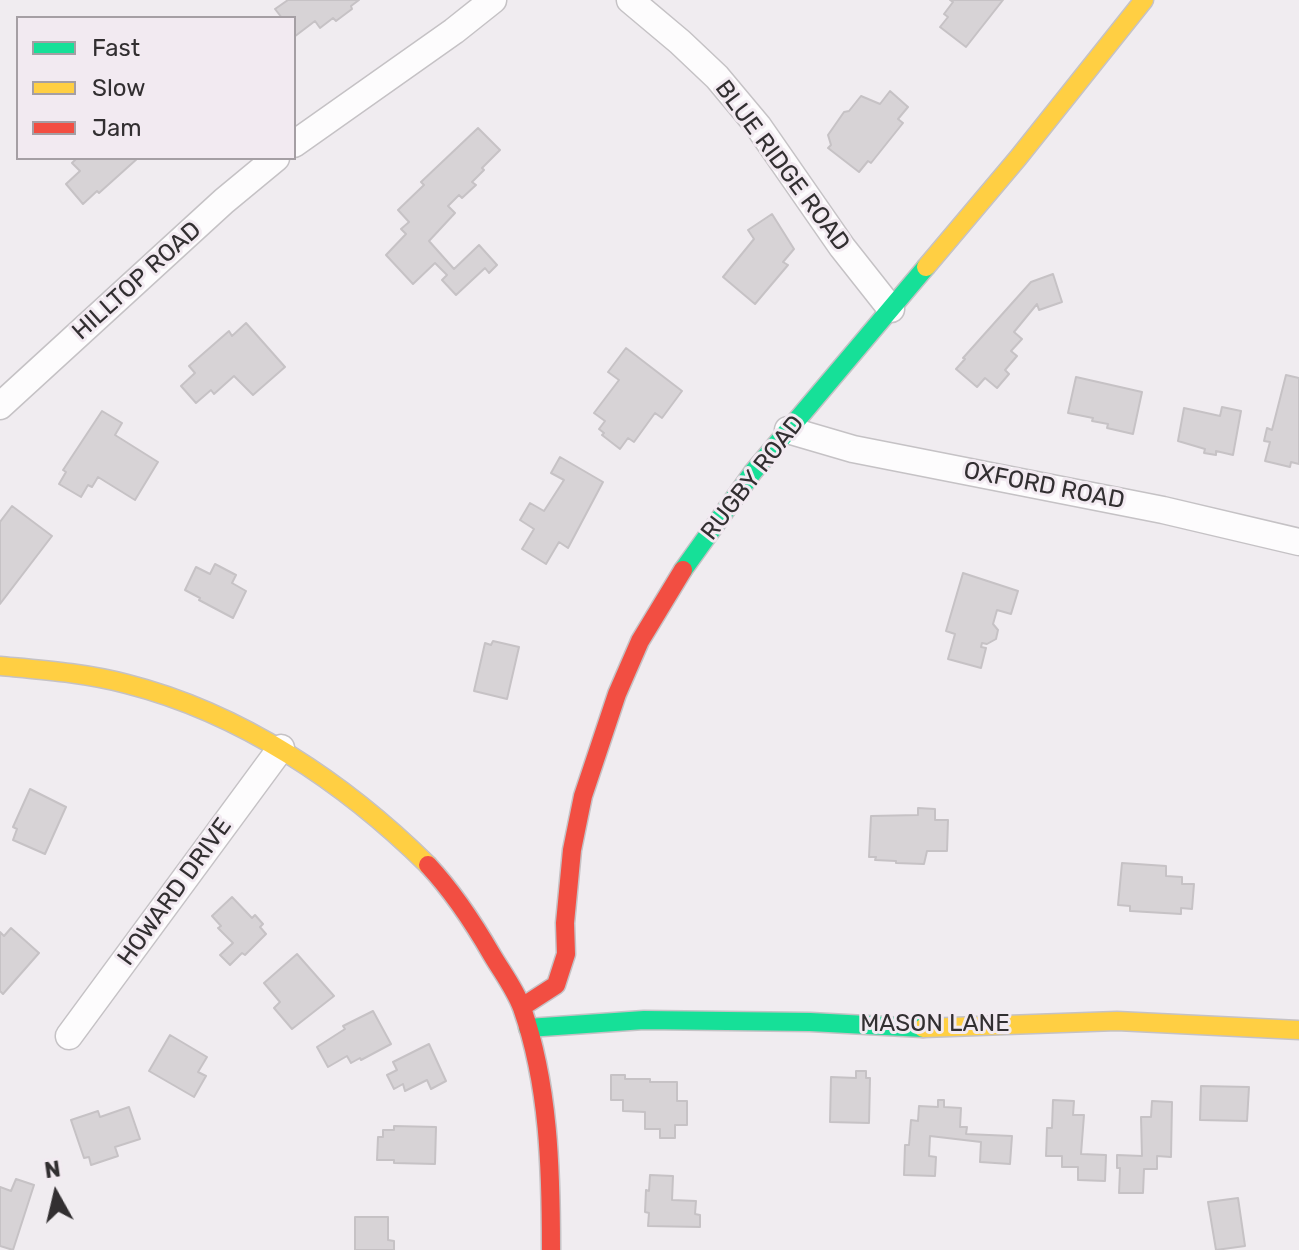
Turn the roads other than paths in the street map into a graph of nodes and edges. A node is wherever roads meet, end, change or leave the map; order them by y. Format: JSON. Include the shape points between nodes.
{"nodes":[{"id":1,"x":493,"y":0,"type":"edge"},
{"id":2,"x":630,"y":0,"type":"edge"},
{"id":3,"x":1144,"y":0,"type":"edge"},
{"id":4,"x":296,"y":143,"type":"edge"},
{"id":5,"x":274,"y":160,"type":"edge"},
{"id":6,"x":891,"y":309,"type":"junction"},
{"id":7,"x":0,"y":406,"type":"edge"},
{"id":8,"x":788,"y":430,"type":"junction"},
{"id":9,"x":1299,"y":542,"type":"edge"},
{"id":10,"x":0,"y":666,"type":"edge"},
{"id":11,"x":281,"y":748,"type":"junction"},
{"id":12,"x":522,"y":1007,"type":"junction"},
{"id":13,"x":528,"y":1028,"type":"junction"},
{"id":14,"x":69,"y":1036,"type":"dead end"},
{"id":15,"x":1298,"y":1037,"type":"edge"},
{"id":16,"x":551,"y":1250,"type":"edge"}],
"edges":[{"from":1,"to":4,"type":"street"},
{"from":2,"to":6,"type":"street","name":"BLUE RIDGE ROAD","via":[[717,77]]},
{"from":3,"to":6,"type":"street","name":"RUGBY ROAD"},
{"from":5,"to":7,"type":"street","name":"HILLTOP ROAD"},
{"from":6,"to":8,"type":"street","name":"RUGBY ROAD"},
{"from":8,"to":9,"type":"street","name":"OXFORD ROAD","via":[[853,449]]},
{"from":8,"to":12,"type":"street","name":"RUGBY ROAD","via":[[669,590],[640,641],[583,796],[572,850],[566,954],[556,985]]},
{"from":10,"to":11,"type":"street","via":[[142,687],[197,706]]},
{"from":11,"to":12,"type":"street","via":[[398,835],[429,865],[464,907]]},
{"from":11,"to":14,"type":"street","name":"HOWARD DRIVE"},
{"from":12,"to":13,"type":"street"},
{"from":13,"to":15,"type":"street","name":"MASON LANE","via":[[674,1021],[943,1028],[1117,1021]]},
{"from":13,"to":16,"type":"street","via":[[547,1119]]}]}
